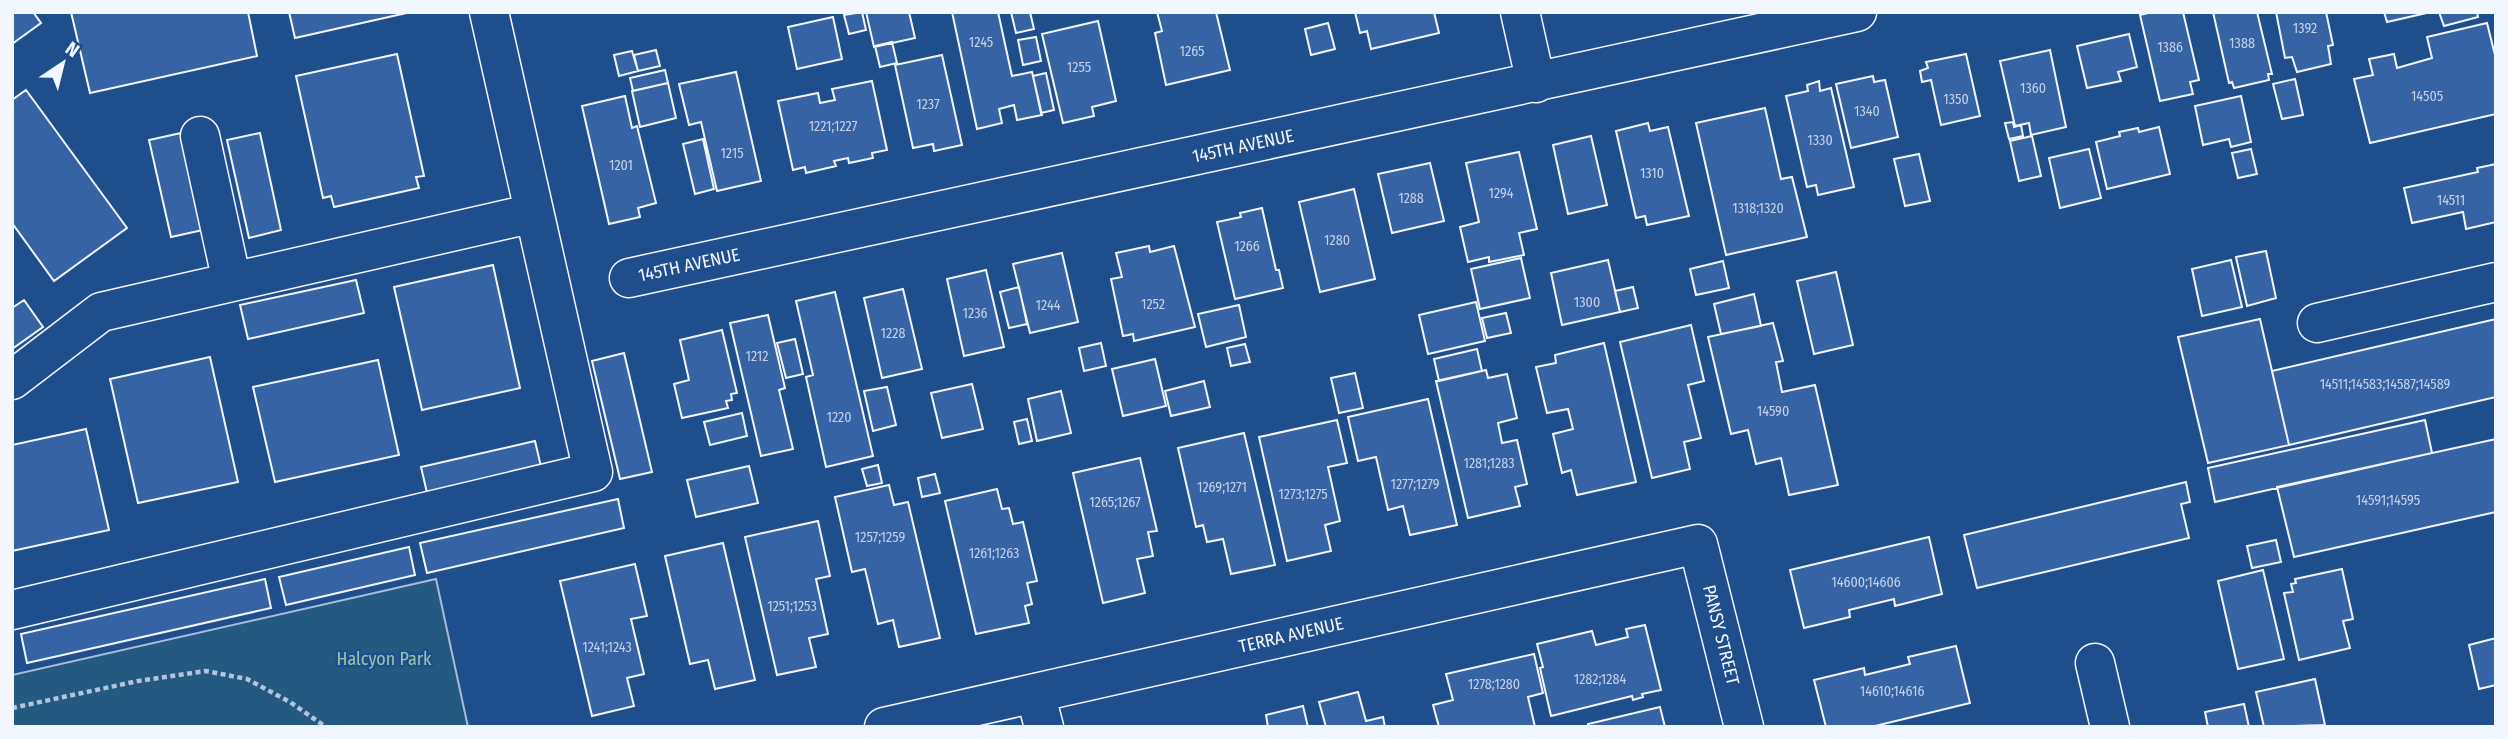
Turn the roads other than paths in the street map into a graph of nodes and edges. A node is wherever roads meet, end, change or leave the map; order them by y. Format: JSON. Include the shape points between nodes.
{"nodes":[{"id":1,"x":489,"y":12,"type":"edge"},
{"id":2,"x":1520,"y":12,"type":"edge"},
{"id":3,"x":1857,"y":12,"type":"edge"},
{"id":4,"x":1536,"y":83,"type":"junction"},
{"id":5,"x":200,"y":136,"type":"dead end"},
{"id":6,"x":534,"y":213,"type":"junction"},
{"id":7,"x":629,"y":278,"type":"dead end"},
{"id":8,"x":232,"y":282,"type":"junction"},
{"id":9,"x":2496,"y":282,"type":"edge"},
{"id":10,"x":2318,"y":323,"type":"dead end"},
{"id":11,"x":12,"y":380,"type":"edge"},
{"id":12,"x":1698,"y":544,"type":"joint"},
{"id":13,"x":12,"y":610,"type":"edge"},
{"id":14,"x":2095,"y":663,"type":"dead end"},
{"id":15,"x":1040,"y":710,"type":"edge"},
{"id":16,"x":884,"y":727,"type":"edge"},
{"id":17,"x":1744,"y":727,"type":"edge"},
{"id":18,"x":2110,"y":727,"type":"edge"}],
"edges":[{"from":1,"to":6,"type":"street"},
{"from":2,"to":4,"type":"street"},
{"from":3,"to":4,"type":"street","name":"145TH AVENUE"},
{"from":4,"to":7,"type":"street","name":"145TH AVENUE"},
{"from":5,"to":8,"type":"street"},
{"from":6,"to":8,"type":"street"},
{"from":6,"to":13,"type":"street","via":[[593,472]]},
{"from":8,"to":11,"type":"street","via":[[101,313]]},
{"from":9,"to":10,"type":"street"},
{"from":12,"to":15,"type":"street","name":"TERRA AVENUE"},
{"from":12,"to":17,"type":"street","name":"PANSY STREET"},
{"from":14,"to":18,"type":"street"},
{"from":15,"to":16,"type":"street","name":"TERRA AVENUE"}]}
